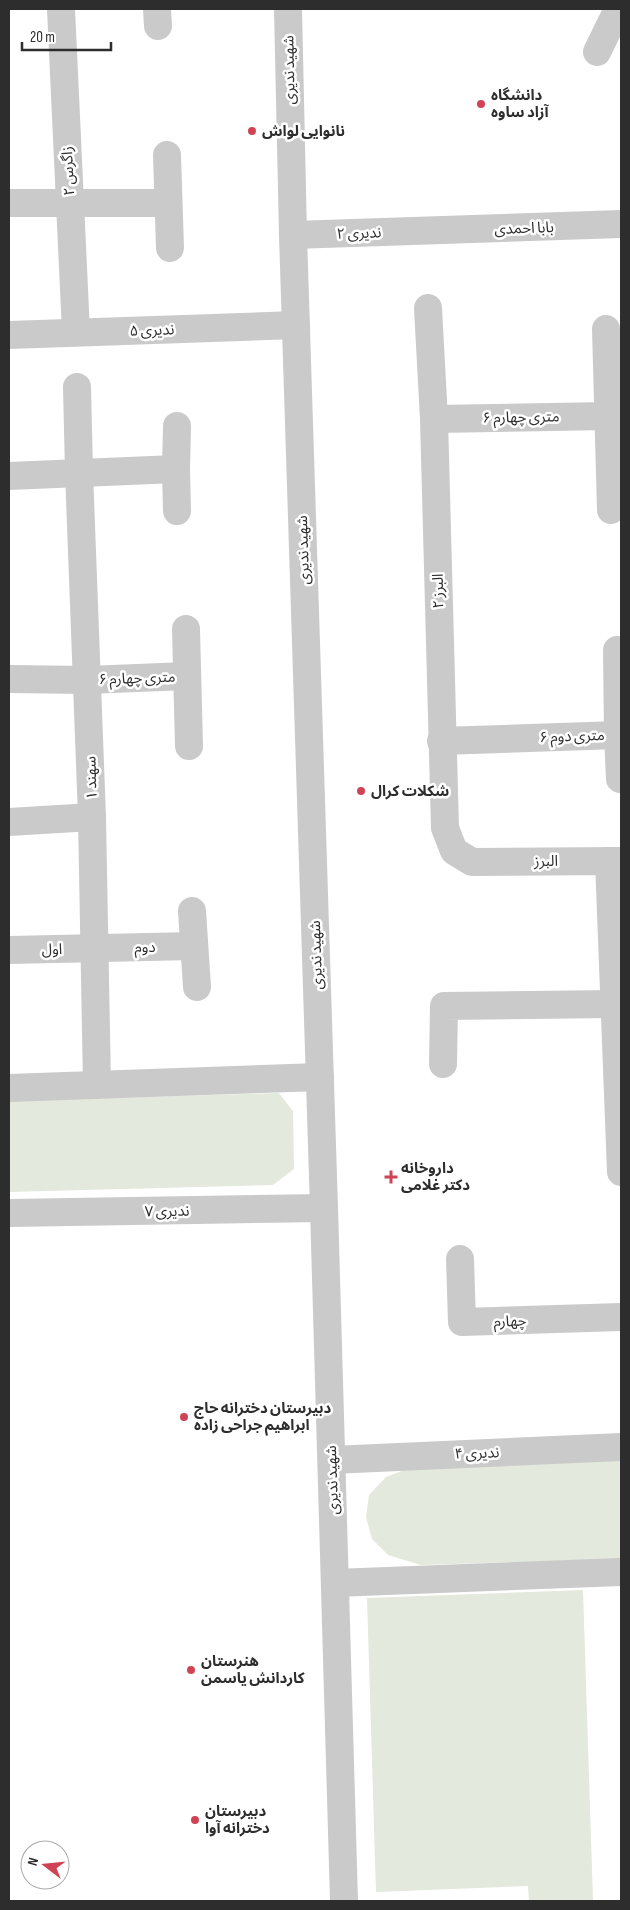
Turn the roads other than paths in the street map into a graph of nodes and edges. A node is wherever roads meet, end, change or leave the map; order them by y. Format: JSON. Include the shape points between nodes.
{"nodes":[{"id":1,"x":61,"y":9,"type":"edge"},
{"id":2,"x":288,"y":9,"type":"edge"},
{"id":3,"x":618,"y":9,"type":"edge"},
{"id":4,"x":597,"y":52,"type":"dead end"},
{"id":5,"x":167,"y":155,"type":"dead end"},
{"id":6,"x":9,"y":203,"type":"edge"},
{"id":7,"x":70,"y":203,"type":"junction"},
{"id":8,"x":168,"y":203,"type":"junction"},
{"id":9,"x":621,"y":224,"type":"edge"},
{"id":10,"x":426,"y":231,"type":"joint"},
{"id":11,"x":293,"y":235,"type":"junction"},
{"id":12,"x":170,"y":248,"type":"dead end"},
{"id":13,"x":428,"y":308,"type":"dead end"},
{"id":14,"x":296,"y":325,"type":"junction"},
{"id":15,"x":606,"y":329,"type":"dead end"},
{"id":16,"x":76,"y":332,"type":"junction"},
{"id":17,"x":9,"y":335,"type":"edge"},
{"id":18,"x":77,"y":387,"type":"dead end"},
{"id":19,"x":609,"y":416,"type":"junction"},
{"id":20,"x":434,"y":419,"type":"junction"},
{"id":21,"x":177,"y":426,"type":"dead end"},
{"id":22,"x":176,"y":469,"type":"junction"},
{"id":23,"x":79,"y":472,"type":"junction"},
{"id":24,"x":9,"y":476,"type":"edge"},
{"id":25,"x":611,"y":510,"type":"dead end"},
{"id":26,"x":177,"y":511,"type":"dead end"},
{"id":27,"x":186,"y":629,"type":"dead end"},
{"id":28,"x":617,"y":650,"type":"dead end"},
{"id":29,"x":187,"y":676,"type":"junction"},
{"id":30,"x":9,"y":679,"type":"edge"},
{"id":31,"x":87,"y":680,"type":"junction"},
{"id":32,"x":618,"y":735,"type":"junction"},
{"id":33,"x":441,"y":741,"type":"junction"},
{"id":34,"x":189,"y":746,"type":"dead end"},
{"id":35,"x":620,"y":779,"type":"edge"},
{"id":36,"x":92,"y":817,"type":"junction"},
{"id":37,"x":9,"y":822,"type":"edge"},
{"id":38,"x":615,"y":861,"type":"edge"},
{"id":39,"x":472,"y":862,"type":"joint"},
{"id":40,"x":192,"y":911,"type":"dead end"},
{"id":41,"x":194,"y":946,"type":"junction"},
{"id":42,"x":95,"y":948,"type":"junction"},
{"id":43,"x":9,"y":950,"type":"edge"},
{"id":44,"x":197,"y":987,"type":"dead end"},
{"id":45,"x":615,"y":1004,"type":"junction"},
{"id":46,"x":443,"y":1064,"type":"dead end"},
{"id":47,"x":320,"y":1077,"type":"junction"},
{"id":48,"x":97,"y":1085,"type":"junction"},
{"id":49,"x":9,"y":1088,"type":"edge"},
{"id":50,"x":621,"y":1172,"type":"edge"},
{"id":51,"x":324,"y":1208,"type":"junction"},
{"id":52,"x":9,"y":1213,"type":"edge"},
{"id":53,"x":460,"y":1259,"type":"dead end"},
{"id":54,"x":621,"y":1317,"type":"edge"},
{"id":55,"x":621,"y":1447,"type":"edge"},
{"id":56,"x":332,"y":1460,"type":"junction"},
{"id":57,"x":621,"y":1572,"type":"edge"},
{"id":58,"x":335,"y":1583,"type":"junction"},
{"id":59,"x":344,"y":1901,"type":"edge"}],
"edges":[{"from":1,"to":7,"type":"street","name":"زاگرس ۲"},
{"from":2,"to":11,"type":"street","name":"شهید ندیری"},
{"from":3,"to":4,"type":"street"},
{"from":5,"to":8,"type":"street"},
{"from":6,"to":7,"type":"street"},
{"from":7,"to":8,"type":"street"},
{"from":7,"to":16,"type":"street","name":"زاگرس ۲"},
{"from":8,"to":12,"type":"street"},
{"from":9,"to":10,"type":"street","name":"بابا احمدی"},
{"from":10,"to":11,"type":"street","name":"ندیری ۲"},
{"from":11,"to":14,"type":"street","name":"شهید ندیری"},
{"from":13,"to":20,"type":"street","name":"البرز ۲"},
{"from":14,"to":16,"type":"street","name":"ندیری ۵"},
{"from":14,"to":47,"type":"street","name":"شهید ندیری"},
{"from":15,"to":19,"type":"street"},
{"from":16,"to":17,"type":"street","name":"ندیری ۵"},
{"from":18,"to":23,"type":"street","name":"سهند ۱"},
{"from":19,"to":20,"type":"street","name":"۶ متری چهارم"},
{"from":19,"to":25,"type":"street"},
{"from":20,"to":33,"type":"street","name":"البرز ۲"},
{"from":21,"to":22,"type":"street"},
{"from":22,"to":23,"type":"street"},
{"from":22,"to":26,"type":"street"},
{"from":23,"to":24,"type":"street"},
{"from":23,"to":31,"type":"street","name":"سهند ۱"},
{"from":27,"to":29,"type":"street"},
{"from":28,"to":32,"type":"street","name":"۶ متری دوم"},
{"from":29,"to":31,"type":"street","name":"۶ متری چهارم"},
{"from":29,"to":34,"type":"street"},
{"from":30,"to":31,"type":"street","name":"۶ متری چهارم"},
{"from":31,"to":36,"type":"street","name":"سهند ۱"},
{"from":32,"to":33,"type":"street","name":"۶ متری دوم"},
{"from":32,"to":35,"type":"street"},
{"from":33,"to":39,"type":"street","name":"البرز ۲","via":[[445,828],[454,851]]},
{"from":36,"to":37,"type":"street"},
{"from":36,"to":42,"type":"street","name":"سهند ۱"},
{"from":38,"to":39,"type":"street","name":"البرز"},
{"from":38,"to":45,"type":"street"},
{"from":40,"to":41,"type":"street"},
{"from":41,"to":42,"type":"street","name":"دوم"},
{"from":41,"to":44,"type":"street"},
{"from":42,"to":43,"type":"street","name":"اول"},
{"from":42,"to":48,"type":"street","name":"سهند ۱"},
{"from":45,"to":46,"type":"street","via":[[444,1006]]},
{"from":45,"to":50,"type":"street"},
{"from":47,"to":48,"type":"street"},
{"from":47,"to":51,"type":"street","name":"شهید ندیری"},
{"from":48,"to":49,"type":"street"},
{"from":51,"to":52,"type":"street","name":"ندیری ۷"},
{"from":51,"to":56,"type":"street","name":"شهید ندیری"},
{"from":53,"to":54,"type":"street","name":"چهارم","via":[[462,1322]]},
{"from":55,"to":56,"type":"street","name":"ندیری ۴"},
{"from":56,"to":58,"type":"street","name":"شهید ندیری"},
{"from":57,"to":58,"type":"street"},
{"from":58,"to":59,"type":"street","name":"شهید ندیری"}]}
